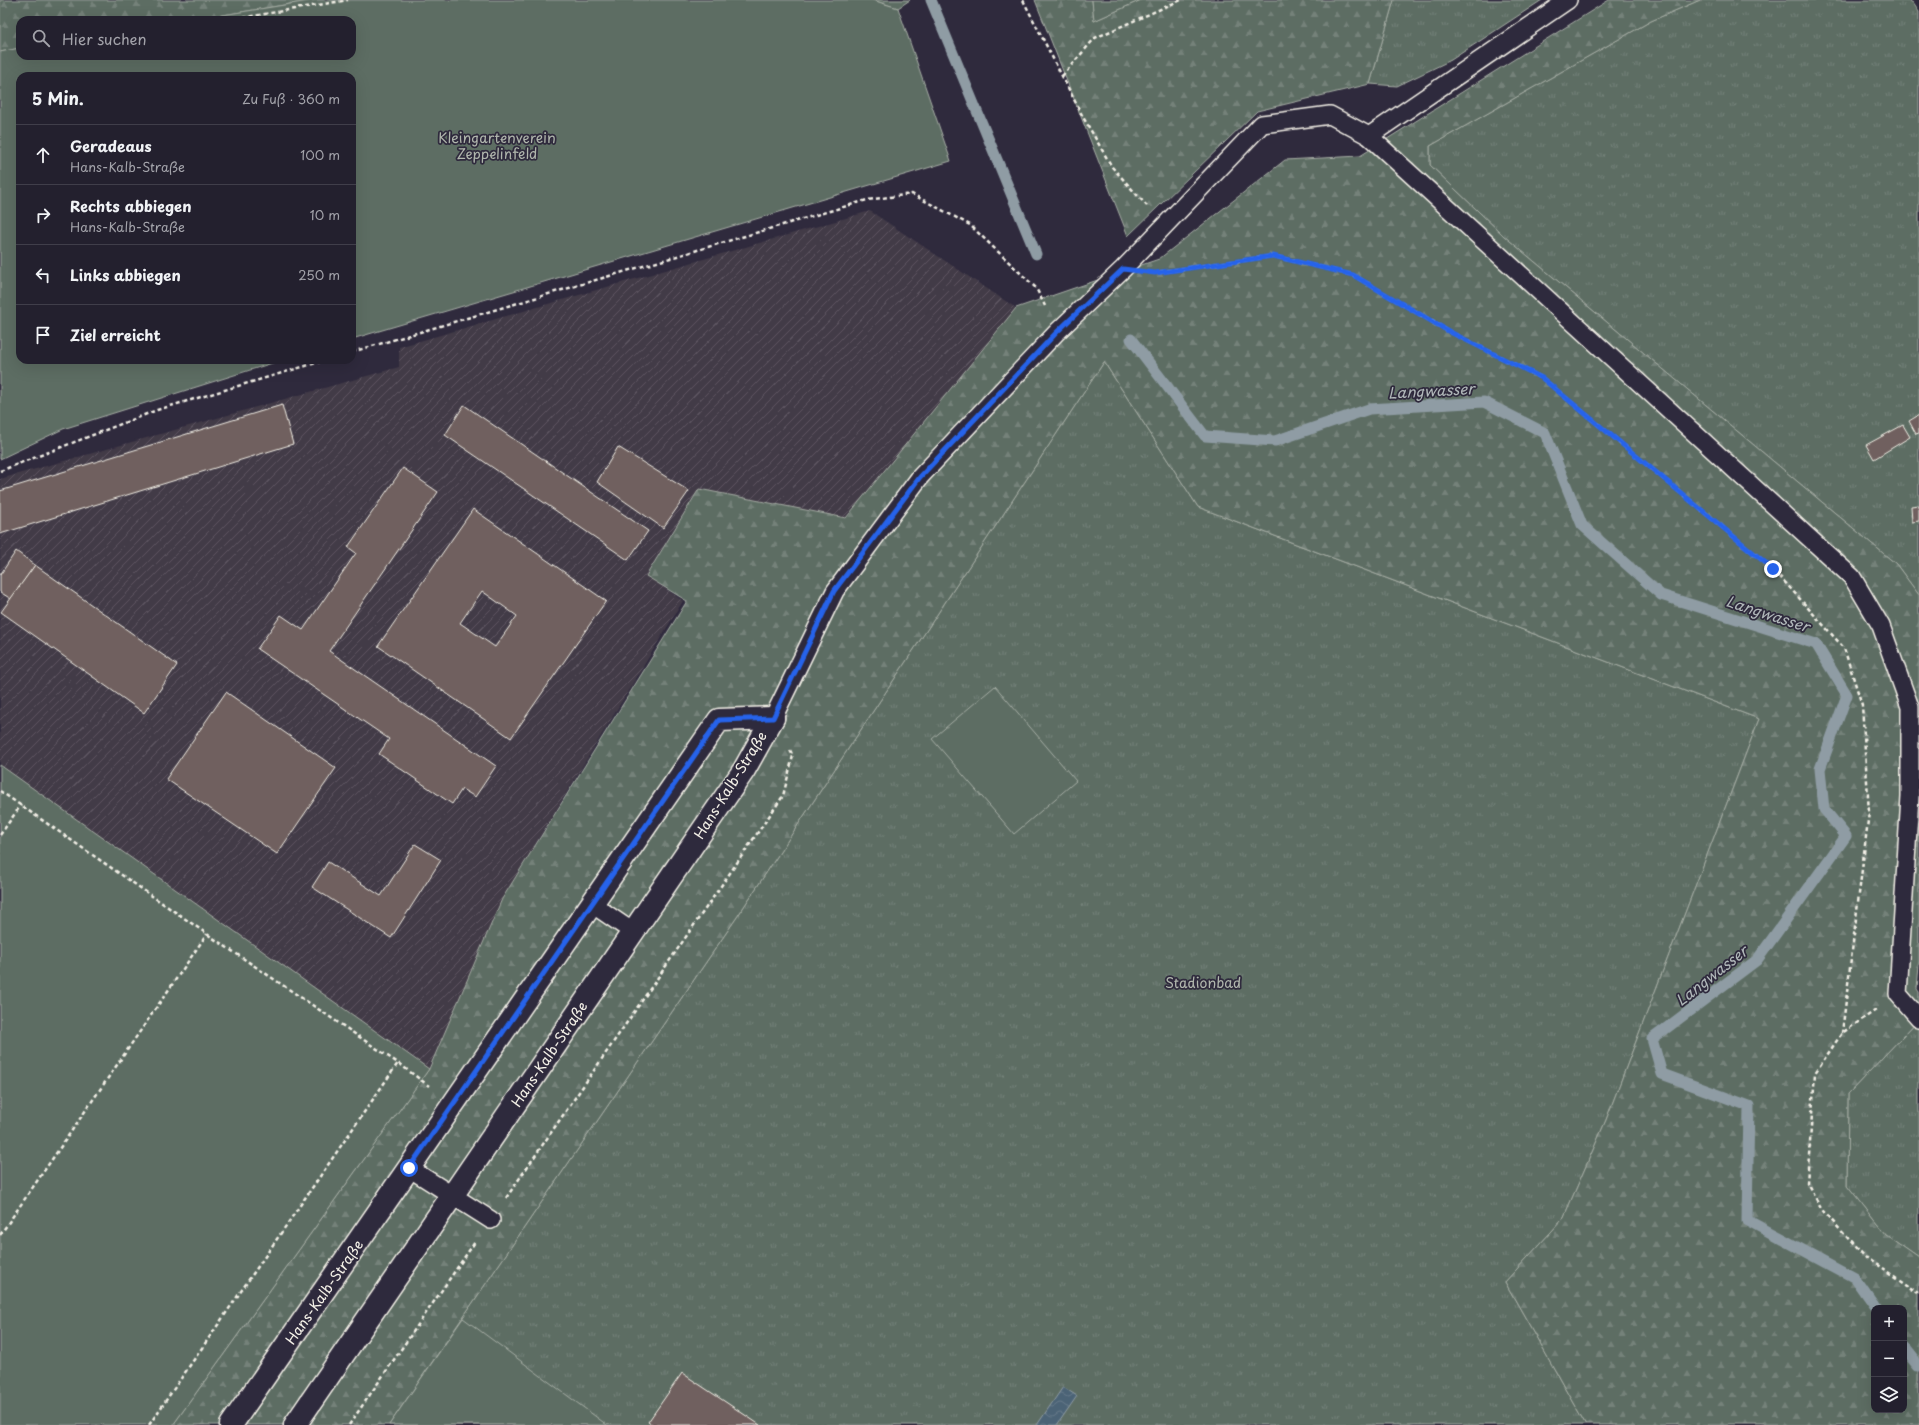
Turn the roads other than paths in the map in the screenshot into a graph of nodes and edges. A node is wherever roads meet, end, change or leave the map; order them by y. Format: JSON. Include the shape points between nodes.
{"nodes":[{"id":1,"x":1568,"y":0,"type":"edge"},
{"id":2,"x":1368,"y":136,"type":"junction"},
{"id":3,"x":773,"y":718,"type":"junction"},
{"id":4,"x":592,"y":904,"type":"junction"},
{"id":5,"x":633,"y":932,"type":"junction"},
{"id":6,"x":1919,"y":1018,"type":"edge"},
{"id":7,"x":409,"y":1168,"type":"junction"},
{"id":8,"x":452,"y":1196,"type":"junction"},
{"id":9,"x":491,"y":1220,"type":"road end"},
{"id":10,"x":231,"y":1425,"type":"edge"},
{"id":11,"x":294,"y":1425,"type":"edge"}],
"edges":[{"from":1,"to":2,"type":"lane"},
{"from":2,"to":3,"type":"lane","via":[[1330,116],[1262,124],[1123,269],[1057,332],[920,477],[834,591]]},
{"from":2,"to":6,"type":"lane","via":[[1852,577],[1881,626],[1910,707],[1910,796],[1898,994]]},
{"from":3,"to":4,"type":"street","name":"Hans-Kalb-Straße","via":[[719,720]]},
{"from":3,"to":5,"type":"street","name":"Hans-Kalb-Straße","via":[[744,770]]},
{"from":4,"to":5,"type":"lane"},
{"from":4,"to":7,"type":"street","name":"Hans-Kalb-Straße"},
{"from":5,"to":8,"type":"street","name":"Hans-Kalb-Straße"},
{"from":7,"to":8,"type":"lane"},
{"from":7,"to":10,"type":"street","name":"Hans-Kalb-Straße"},
{"from":8,"to":9,"type":"lane"},
{"from":8,"to":11,"type":"street","name":"Hans-Kalb-Straße"}]}
